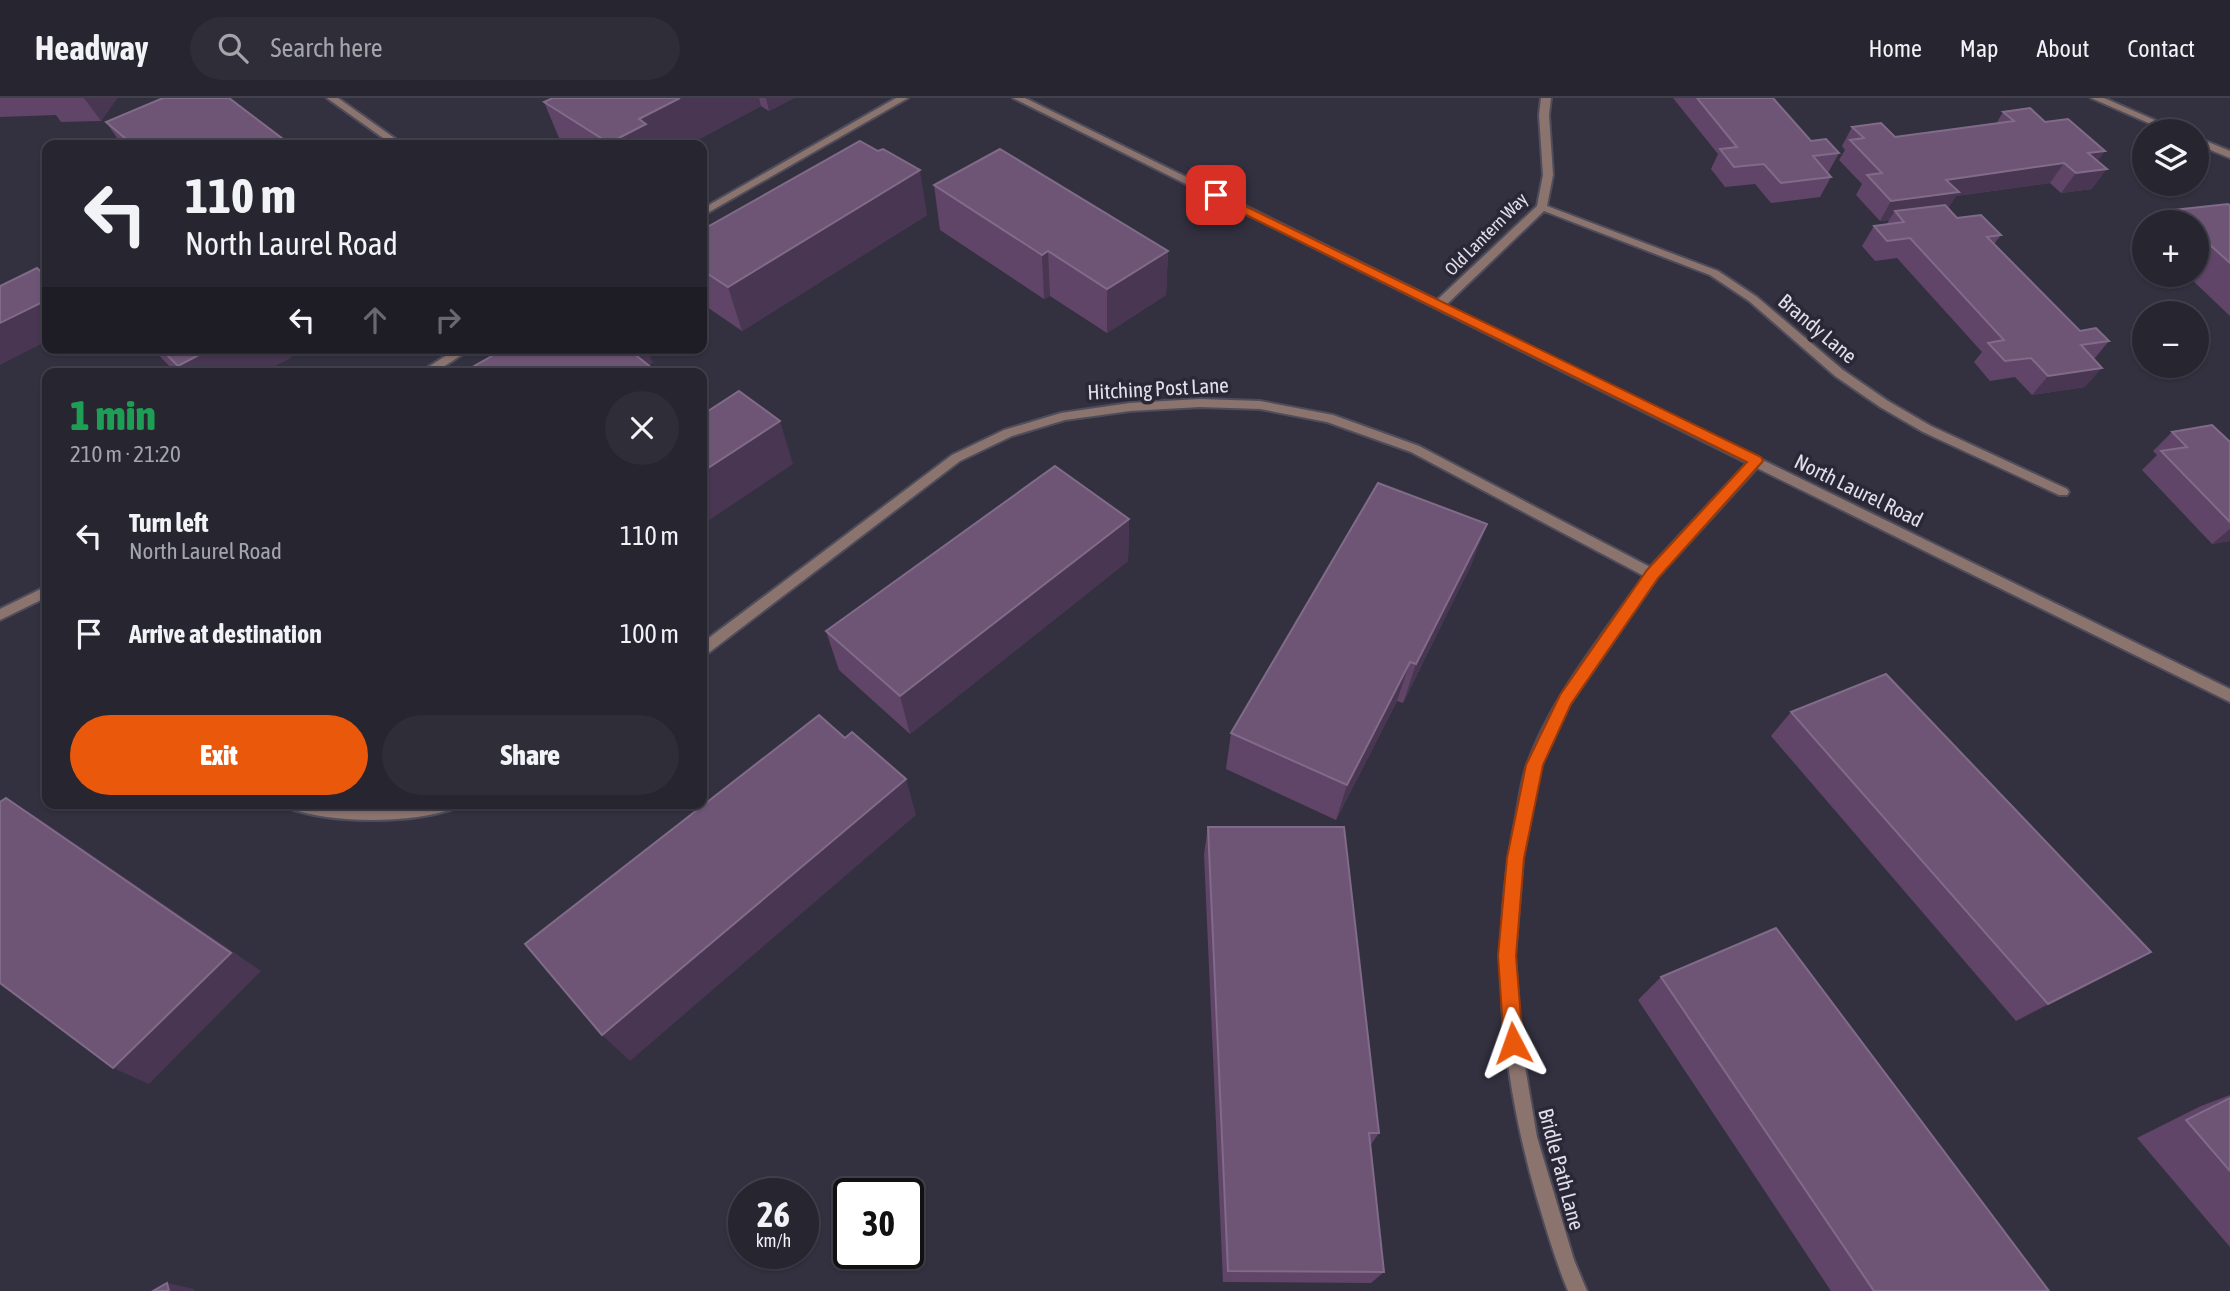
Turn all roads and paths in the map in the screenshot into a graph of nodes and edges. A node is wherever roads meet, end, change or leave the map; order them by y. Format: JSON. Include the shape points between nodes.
{"nodes":[{"id":1,"x":332,"y":98,"type":"edge"},
{"id":2,"x":903,"y":98,"type":"edge"},
{"id":3,"x":1018,"y":98,"type":"edge"},
{"id":4,"x":1546,"y":98,"type":"edge"},
{"id":5,"x":2096,"y":98,"type":"edge"},
{"id":6,"x":2146,"y":119,"type":"edge"},
{"id":7,"x":392,"y":140,"type":"edge"},
{"id":8,"x":2209,"y":146,"type":"edge"},
{"id":9,"x":2230,"y":155,"type":"edge"},
{"id":10,"x":1542,"y":207,"type":"junction"},
{"id":11,"x":707,"y":210,"type":"edge"},
{"id":12,"x":1439,"y":305,"type":"junction"},
{"id":13,"x":457,"y":354,"type":"edge"},
{"id":14,"x":433,"y":368,"type":"edge"},
{"id":15,"x":1756,"y":461,"type":"junction"},
{"id":16,"x":2063,"y":492,"type":"dead end"},
{"id":17,"x":1652,"y":574,"type":"junction"},
{"id":18,"x":42,"y":594,"type":"edge"},
{"id":19,"x":0,"y":615,"type":"edge"},
{"id":20,"x":707,"y":646,"type":"edge"},
{"id":21,"x":2230,"y":696,"type":"edge"},
{"id":22,"x":358,"y":809,"type":"edge"},
{"id":23,"x":418,"y":809,"type":"edge"},
{"id":24,"x":1578,"y":1291,"type":"edge"}],
"edges":[{"from":1,"to":7,"type":"street"},
{"from":2,"to":11,"type":"street"},
{"from":3,"to":12,"type":"street","name":"North Laurel Road"},
{"from":4,"to":10,"type":"street","name":"Old Lantern Way","via":[[1548,175]]},
{"from":5,"to":6,"type":"street"},
{"from":8,"to":9,"type":"street"},
{"from":10,"to":12,"type":"street","name":"Old Lantern Way"},
{"from":10,"to":16,"type":"street","name":"Brandy Lane","via":[[1714,273],[1884,404]]},
{"from":12,"to":15,"type":"street","name":"North Laurel Road"},
{"from":13,"to":14,"type":"street"},
{"from":15,"to":17,"type":"street","name":"Bridle Path Lane"},
{"from":15,"to":21,"type":"street","name":"North Laurel Road"},
{"from":17,"to":20,"type":"street","name":"Hitching Post Lane","via":[[1415,449],[1329,418],[1260,405],[1130,407],[1065,416],[1008,433],[956,458]]},
{"from":17,"to":24,"type":"street","name":"Bridle Path Lane","via":[[1565,700],[1534,765],[1515,858],[1507,956],[1513,1043],[1528,1137],[1564,1262]]},
{"from":18,"to":19,"type":"street"},
{"from":22,"to":23,"type":"street"}]}
